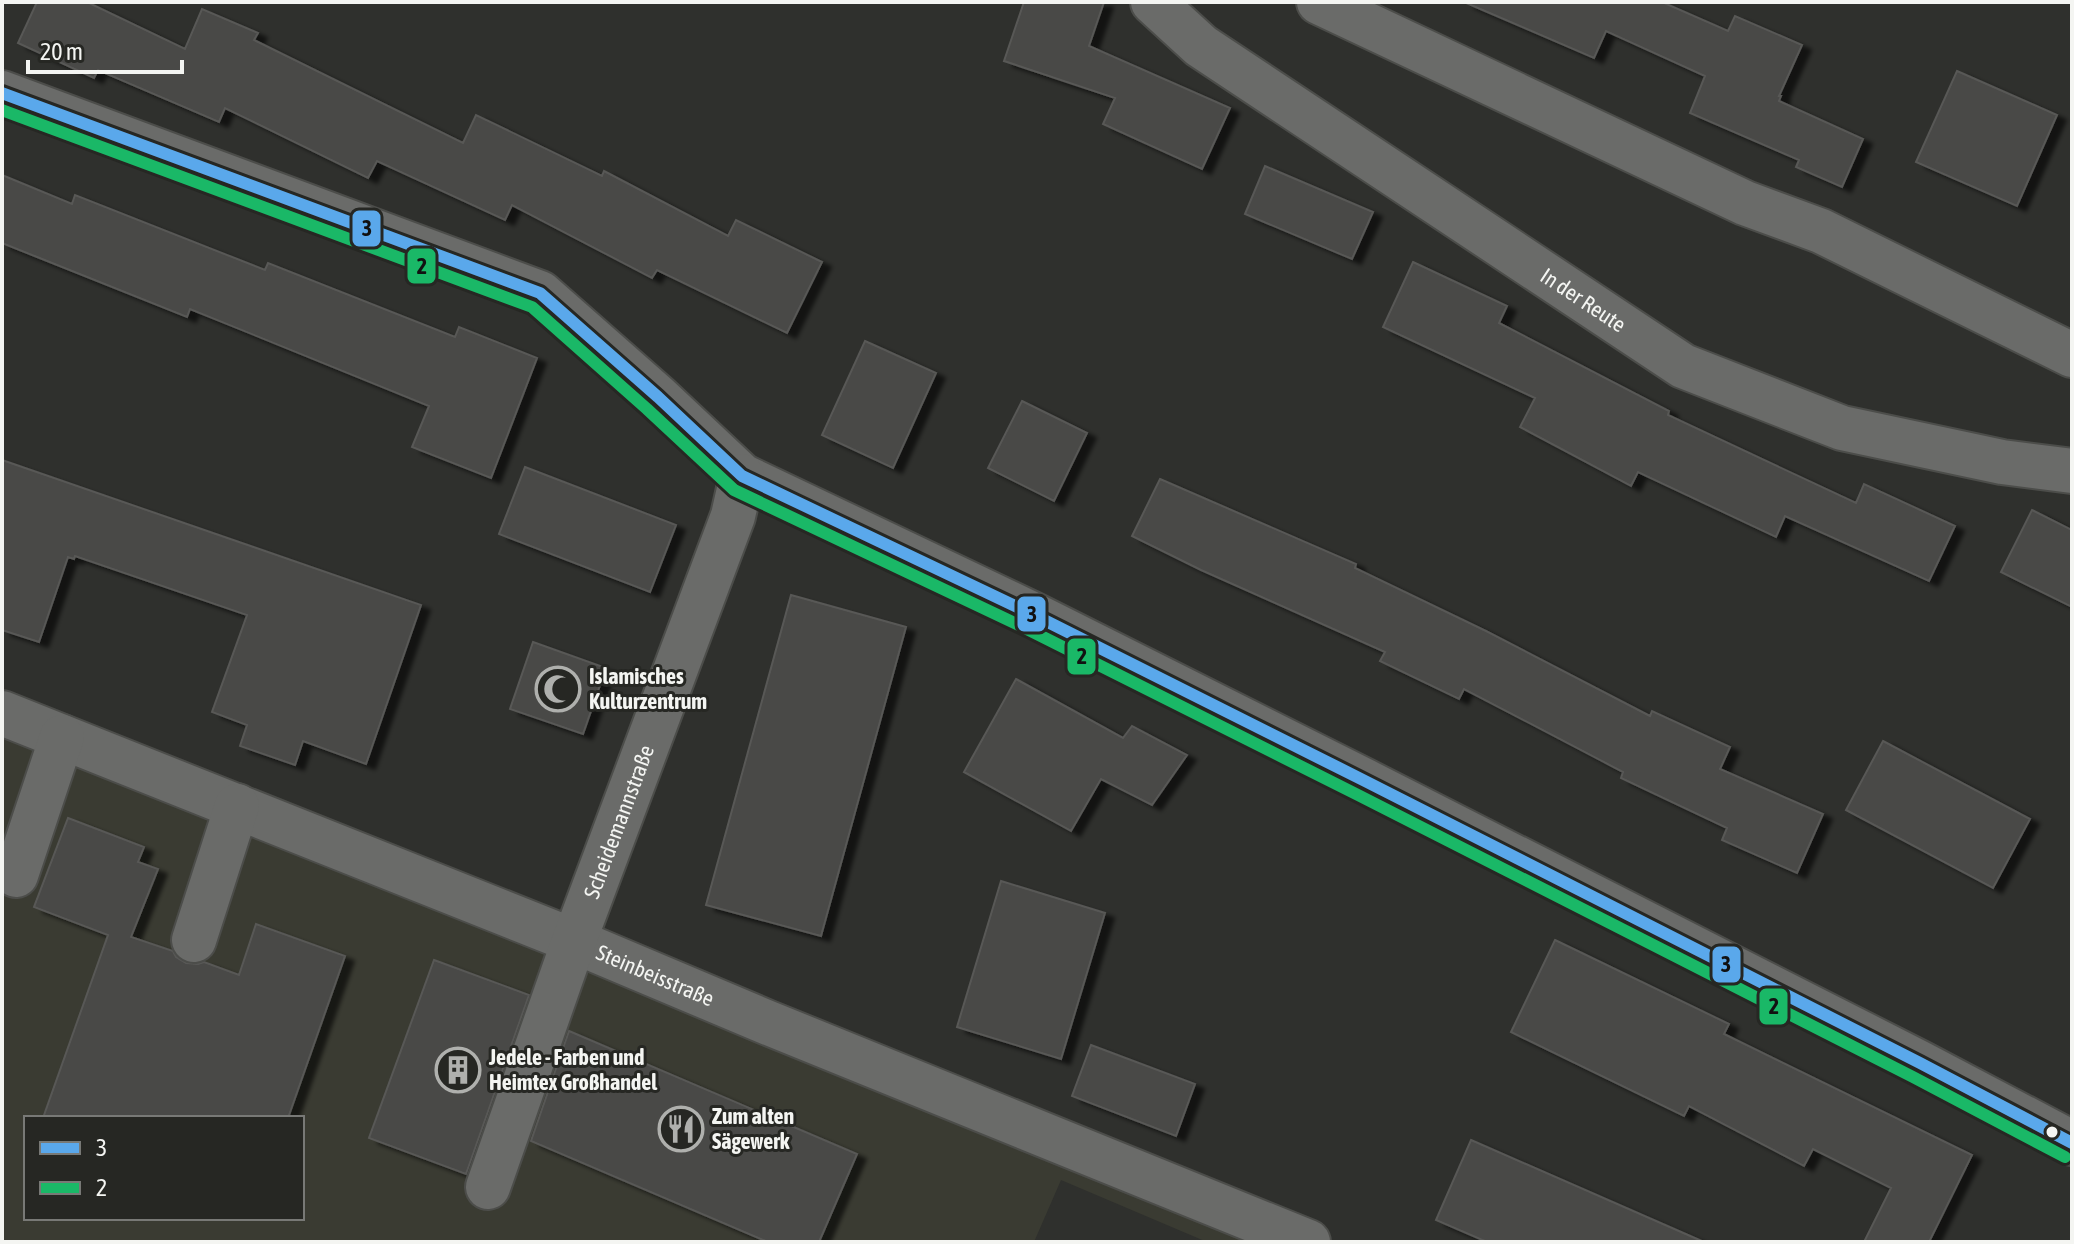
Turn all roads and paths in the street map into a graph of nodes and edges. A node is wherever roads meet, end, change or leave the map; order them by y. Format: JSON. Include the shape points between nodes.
{"nodes":[{"id":1,"x":1153,"y":2,"type":"edge"},
{"id":2,"x":1319,"y":2,"type":"edge"},
{"id":3,"x":2,"y":93,"type":"edge"},
{"id":4,"x":2072,"y":355,"type":"edge"},
{"id":5,"x":2072,"y":471,"type":"edge"},
{"id":6,"x":742,"y":476,"type":"junction"},
{"id":7,"x":2,"y":713,"type":"edge"},
{"id":8,"x":62,"y":737,"type":"junction"},
{"id":9,"x":237,"y":806,"type":"junction"},
{"id":10,"x":16,"y":875,"type":"dead end"},
{"id":11,"x":194,"y":940,"type":"dead end"},
{"id":12,"x":574,"y":941,"type":"junction"},
{"id":13,"x":2072,"y":1143,"type":"edge"},
{"id":14,"x":488,"y":1187,"type":"dead end"},
{"id":15,"x":1308,"y":1242,"type":"edge"}],
"edges":[{"from":1,"to":5,"type":"street","name":"In der Reute","via":[[1201,46],[1683,366],[1842,428],[2002,462]]},
{"from":2,"to":4,"type":"street","via":[[1745,203],[1821,231]]},
{"from":3,"to":6,"type":"street","via":[[540,293]]},
{"from":6,"to":12,"type":"street","name":"Scheidemannstraße","via":[[733,516]]},
{"from":6,"to":13,"type":"street","via":[[1365,781]]},
{"from":7,"to":8,"type":"street","name":"Steinbeisstraße"},
{"from":8,"to":9,"type":"street","name":"Steinbeisstraße"},
{"from":8,"to":10,"type":"street"},
{"from":9,"to":11,"type":"street"},
{"from":9,"to":12,"type":"street","name":"Steinbeisstraße"},
{"from":12,"to":14,"type":"street","name":"Scheidemannstraße"},
{"from":12,"to":15,"type":"street","name":"Steinbeisstraße"}]}
